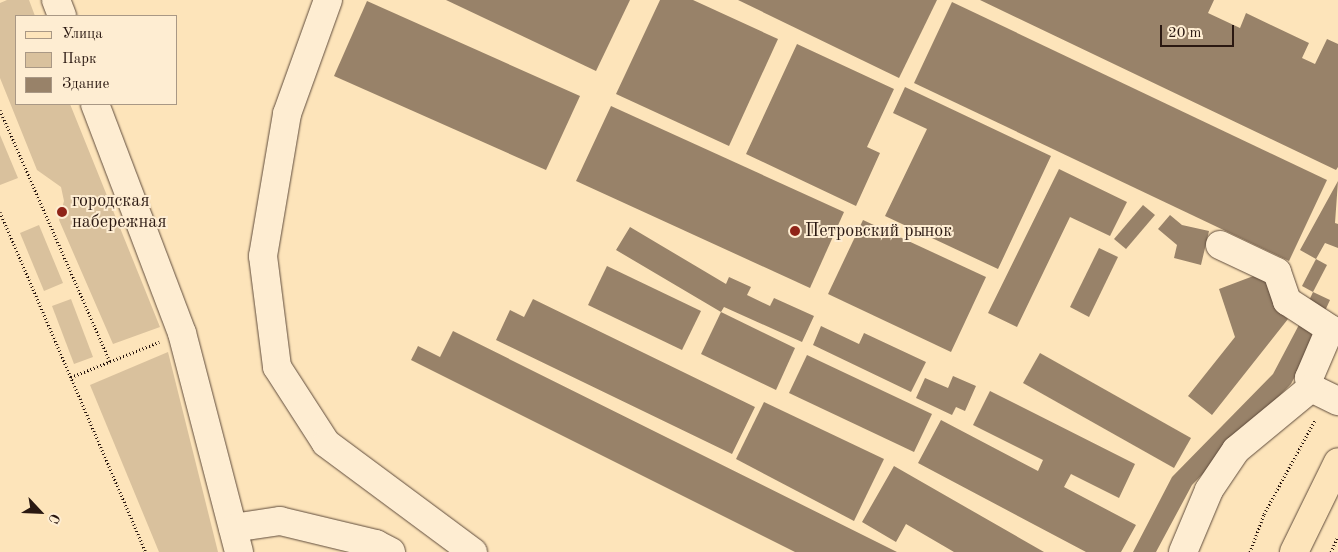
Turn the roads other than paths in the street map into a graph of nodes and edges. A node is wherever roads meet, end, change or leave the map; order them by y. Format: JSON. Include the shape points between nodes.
{"nodes":[{"id":1,"x":56,"y":0,"type":"edge"},
{"id":2,"x":328,"y":0,"type":"edge"},
{"id":3,"x":62,"y":15,"type":"edge"},
{"id":4,"x":95,"y":105,"type":"edge"},
{"id":5,"x":1220,"y":245,"type":"dead end"},
{"id":6,"x":1326,"y":395,"type":"edge"},
{"id":7,"x":1338,"y":462,"type":"edge"},
{"id":8,"x":236,"y":540,"type":"edge"},
{"id":9,"x":390,"y":552,"type":"edge"},
{"id":10,"x":473,"y":552,"type":"edge"},
{"id":11,"x":1183,"y":552,"type":"edge"},
{"id":12,"x":1294,"y":552,"type":"edge"}],
"edges":[{"from":1,"to":3,"type":"lane"},
{"from":2,"to":10,"type":"lane","via":[[287,114],[263,256],[277,367],[326,443]]},
{"from":4,"to":8,"type":"lane","via":[[182,333]]},
{"from":5,"to":6,"type":"lane","via":[[1277,272],[1287,301],[1330,329],[1310,378]]},
{"from":6,"to":11,"type":"lane","via":[[1236,450],[1209,490]]},
{"from":7,"to":12,"type":"main road"},
{"from":8,"to":9,"type":"lane","via":[[280,521],[376,544]]}]}
